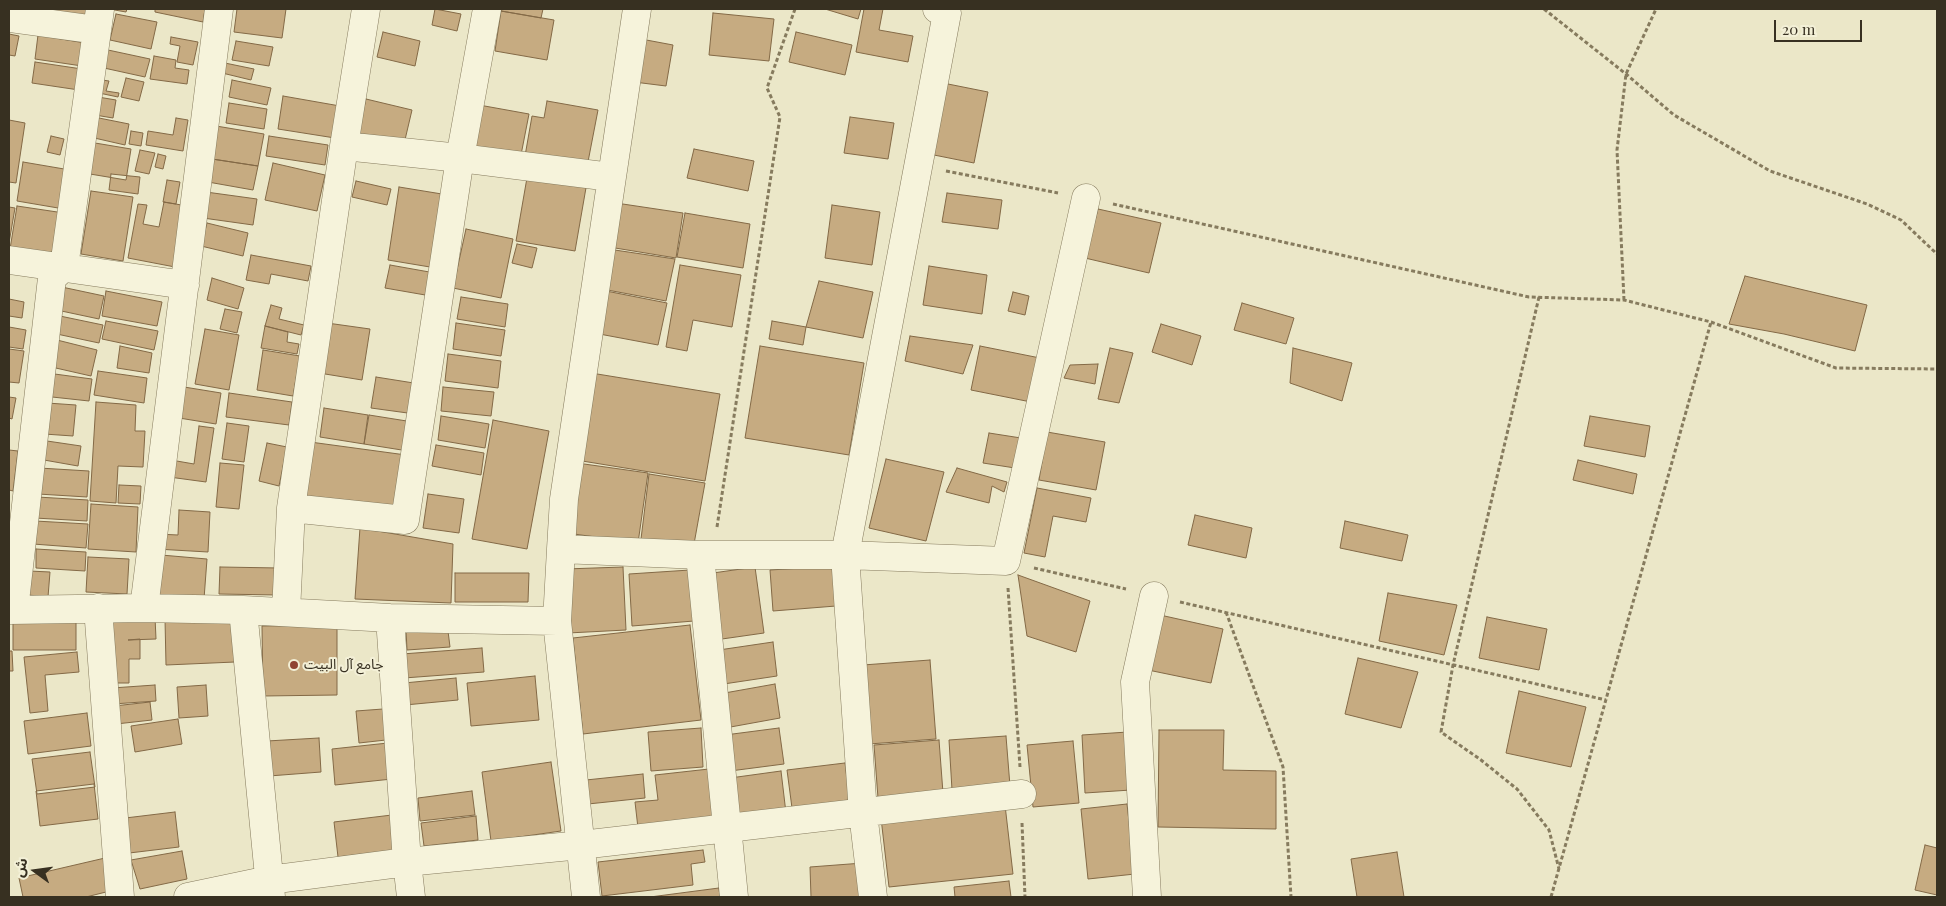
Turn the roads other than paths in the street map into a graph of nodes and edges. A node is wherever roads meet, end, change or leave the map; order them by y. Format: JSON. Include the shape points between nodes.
{"nodes":[{"id":1,"x":219,"y":9,"type":"edge"},
{"id":2,"x":366,"y":9,"type":"edge"},
{"id":3,"x":487,"y":9,"type":"edge"},
{"id":4,"x":637,"y":9,"type":"edge"},
{"id":5,"x":937,"y":9,"type":"edge"},
{"id":6,"x":9,"y":18,"type":"edge"},
{"id":7,"x":99,"y":19,"type":"edge"},
{"id":8,"x":344,"y":146,"type":"junction"},
{"id":9,"x":460,"y":158,"type":"junction"},
{"id":10,"x":611,"y":177,"type":"junction"},
{"id":11,"x":1086,"y":198,"type":"road end"},
{"id":12,"x":9,"y":260,"type":"edge"},
{"id":13,"x":64,"y":267,"type":"junction"},
{"id":14,"x":185,"y":285,"type":"junction"},
{"id":15,"x":291,"y":508,"type":"junction"},
{"id":16,"x":561,"y":549,"type":"junction"},
{"id":17,"x":706,"y":555,"type":"junction"},
{"id":18,"x":845,"y":555,"type":"junction"},
{"id":19,"x":1154,"y":596,"type":"road end"},
{"id":20,"x":98,"y":608,"type":"junction"},
{"id":21,"x":144,"y":608,"type":"junction"},
{"id":22,"x":11,"y":610,"type":"edge"},
{"id":23,"x":243,"y":610,"type":"junction"},
{"id":24,"x":286,"y":612,"type":"junction"},
{"id":25,"x":390,"y":618,"type":"junction"},
{"id":26,"x":557,"y":621,"type":"junction"},
{"id":27,"x":1022,"y":794,"type":"road end"},
{"id":28,"x":863,"y":813,"type":"junction"},
{"id":29,"x":726,"y":828,"type":"junction"},
{"id":30,"x":580,"y":845,"type":"junction"},
{"id":31,"x":406,"y":862,"type":"junction"},
{"id":32,"x":270,"y":889,"type":"edge"},
{"id":33,"x":120,"y":897,"type":"edge"},
{"id":34,"x":188,"y":897,"type":"edge"},
{"id":35,"x":411,"y":897,"type":"edge"},
{"id":36,"x":586,"y":897,"type":"edge"},
{"id":37,"x":734,"y":897,"type":"edge"},
{"id":38,"x":873,"y":897,"type":"edge"},
{"id":39,"x":1147,"y":897,"type":"edge"}],
"edges":[{"from":1,"to":14,"type":"street"},
{"from":2,"to":8,"type":"street"},
{"from":3,"to":9,"type":"street"},
{"from":4,"to":10,"type":"street"},
{"from":5,"to":18,"type":"street","via":[[948,13]]},
{"from":6,"to":7,"type":"street"},
{"from":7,"to":13,"type":"street"},
{"from":8,"to":9,"type":"street"},
{"from":8,"to":15,"type":"street"},
{"from":9,"to":10,"type":"street"},
{"from":9,"to":15,"type":"street","via":[[405,520]]},
{"from":10,"to":16,"type":"street","via":[[564,499]]},
{"from":11,"to":18,"type":"street","via":[[1006,561]]},
{"from":12,"to":13,"type":"street"},
{"from":13,"to":14,"type":"street"},
{"from":13,"to":22,"type":"street","via":[[52,278]]},
{"from":14,"to":21,"type":"street"},
{"from":15,"to":24,"type":"street"},
{"from":16,"to":17,"type":"street"},
{"from":16,"to":26,"type":"street"},
{"from":17,"to":18,"type":"street"},
{"from":17,"to":29,"type":"street"},
{"from":18,"to":28,"type":"street"},
{"from":19,"to":39,"type":"street","via":[[1135,682]]},
{"from":20,"to":21,"type":"street"},
{"from":20,"to":22,"type":"street"},
{"from":20,"to":33,"type":"street"},
{"from":21,"to":23,"type":"street"},
{"from":23,"to":24,"type":"street"},
{"from":23,"to":32,"type":"street"},
{"from":24,"to":25,"type":"street"},
{"from":25,"to":26,"type":"street"},
{"from":25,"to":31,"type":"street"},
{"from":26,"to":30,"type":"street"},
{"from":27,"to":28,"type":"street"},
{"from":28,"to":29,"type":"street"},
{"from":28,"to":38,"type":"street"},
{"from":29,"to":30,"type":"street"},
{"from":29,"to":37,"type":"street"},
{"from":30,"to":31,"type":"street"},
{"from":30,"to":36,"type":"street"},
{"from":31,"to":32,"type":"street"},
{"from":31,"to":35,"type":"street"},
{"from":32,"to":34,"type":"street"}]}
